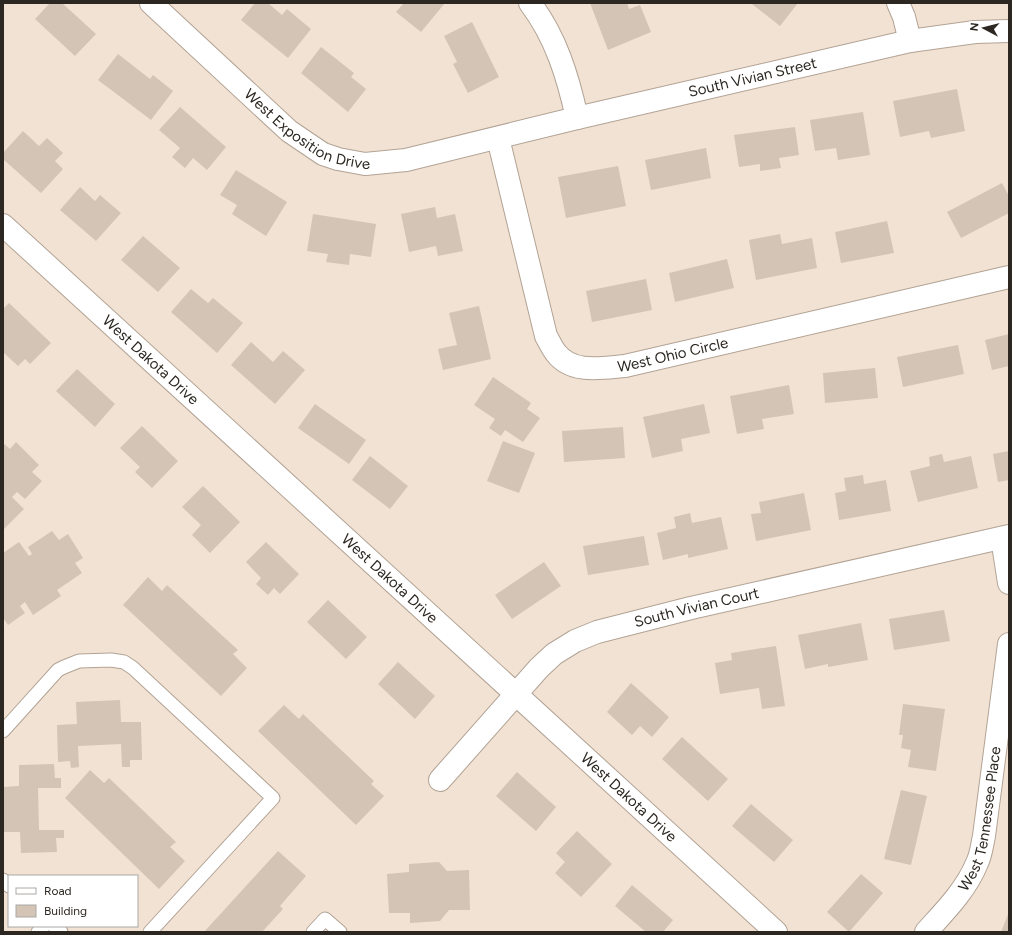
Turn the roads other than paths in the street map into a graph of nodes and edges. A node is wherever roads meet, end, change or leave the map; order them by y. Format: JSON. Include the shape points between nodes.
{"nodes":[{"id":1,"x":151,"y":3,"type":"edge"},
{"id":2,"x":530,"y":3,"type":"edge"},
{"id":3,"x":898,"y":3,"type":"edge"},
{"id":4,"x":1009,"y":31,"type":"edge"},
{"id":5,"x":910,"y":41,"type":"junction"},
{"id":6,"x":577,"y":118,"type":"junction"},
{"id":7,"x":498,"y":138,"type":"junction"},
{"id":8,"x":3,"y":225,"type":"edge"},
{"id":9,"x":1009,"y":277,"type":"edge"},
{"id":10,"x":1005,"y":537,"type":"edge"},
{"id":11,"x":1009,"y":583,"type":"edge"},
{"id":12,"x":1009,"y":644,"type":"edge"},
{"id":13,"x":516,"y":693,"type":"junction"},
{"id":14,"x":3,"y":731,"type":"edge"},
{"id":15,"x":440,"y":780,"type":"dead end"},
{"id":16,"x":150,"y":932,"type":"edge"},
{"id":17,"x":313,"y":932,"type":"edge"},
{"id":18,"x":340,"y":932,"type":"edge"},
{"id":19,"x":776,"y":932,"type":"edge"},
{"id":20,"x":926,"y":932,"type":"edge"}],
"edges":[{"from":1,"to":7,"type":"street","name":"West Exposition Drive","via":[[290,131],[322,154],[352,163],[382,163]]},
{"from":2,"to":6,"type":"street","via":[[561,58]]},
{"from":3,"to":5,"type":"street"},
{"from":4,"to":5,"type":"street","name":"South Vivian Street","via":[[975,32]]},
{"from":5,"to":6,"type":"street","name":"South Vivian Street"},
{"from":6,"to":7,"type":"street","name":"South Vivian Street"},
{"from":7,"to":9,"type":"street","name":"West Ohio Circle","via":[[546,336],[556,353],[581,368],[625,366]]},
{"from":8,"to":13,"type":"street","name":"West Dakota Drive"},
{"from":10,"to":11,"type":"street"},
{"from":10,"to":13,"type":"street","name":"South Vivian Court","via":[[691,608],[597,632],[575,641],[554,654]]},
{"from":12,"to":20,"type":"street","name":"West Tennessee Place","via":[[984,836],[978,862],[967,883]]},
{"from":13,"to":15,"type":"street","name":"South Vivian Court"},
{"from":13,"to":19,"type":"street","name":"West Dakota Drive"},
{"from":14,"to":16,"type":"lane","via":[[58,670],[79,661],[124,662],[272,798]]},
{"from":17,"to":18,"type":"lane","via":[[325,919]]}]}
